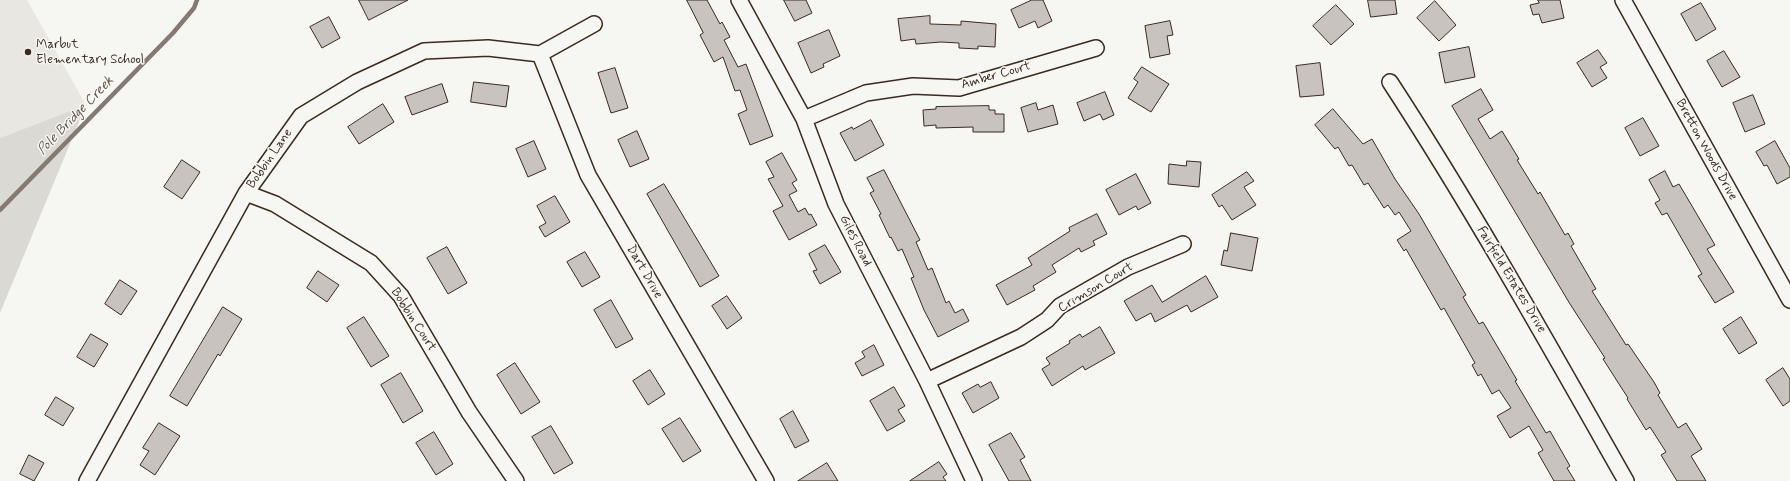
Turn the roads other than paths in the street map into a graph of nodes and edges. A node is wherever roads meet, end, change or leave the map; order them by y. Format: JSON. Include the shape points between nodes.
{"nodes":[{"id":1,"x":739,"y":0,"type":"edge"},
{"id":2,"x":1623,"y":0,"type":"edge"},
{"id":3,"x":594,"y":24,"type":"dead end"},
{"id":4,"x":1096,"y":48,"type":"dead end"},
{"id":5,"x":540,"y":54,"type":"junction"},
{"id":6,"x":1390,"y":82,"type":"dead end"},
{"id":7,"x":804,"y":119,"type":"junction"},
{"id":8,"x":246,"y":193,"type":"junction"},
{"id":9,"x":1182,"y":244,"type":"dead end"},
{"id":10,"x":1790,"y":300,"type":"edge"},
{"id":11,"x":926,"y":381,"type":"junction"},
{"id":12,"x":87,"y":481,"type":"edge"},
{"id":13,"x":516,"y":481,"type":"edge"},
{"id":14,"x":766,"y":481,"type":"edge"},
{"id":15,"x":974,"y":481,"type":"edge"},
{"id":16,"x":1626,"y":481,"type":"edge"}],
"edges":[{"from":1,"to":7,"type":"street","name":"Giles Road"},
{"from":2,"to":10,"type":"street","name":"Bretton Woods Drive"},
{"from":3,"to":5,"type":"street"},
{"from":4,"to":7,"type":"street","name":"Amber Court","via":[[958,88],[913,86],[866,94]]},
{"from":5,"to":8,"type":"street","name":"Bobbin Lane","via":[[488,48],[424,52],[357,82],[301,116]]},
{"from":5,"to":14,"type":"street","name":"Dart Drive","via":[[588,175]]},
{"from":6,"to":16,"type":"street","name":"Fairfield Estates Drive","via":[[1549,345]]},
{"from":7,"to":11,"type":"street","name":"Giles Road","via":[[836,204]]},
{"from":8,"to":12,"type":"street","name":"Bobbin Lane"},
{"from":8,"to":13,"type":"street","name":"Bobbin Court","via":[[275,204],[371,263],[401,296],[469,412]]},
{"from":9,"to":11,"type":"street","name":"Crimson Court","via":[[1128,267],[1060,306],[1047,320],[1021,337]]},
{"from":11,"to":15,"type":"street","name":"Giles Road"}]}
